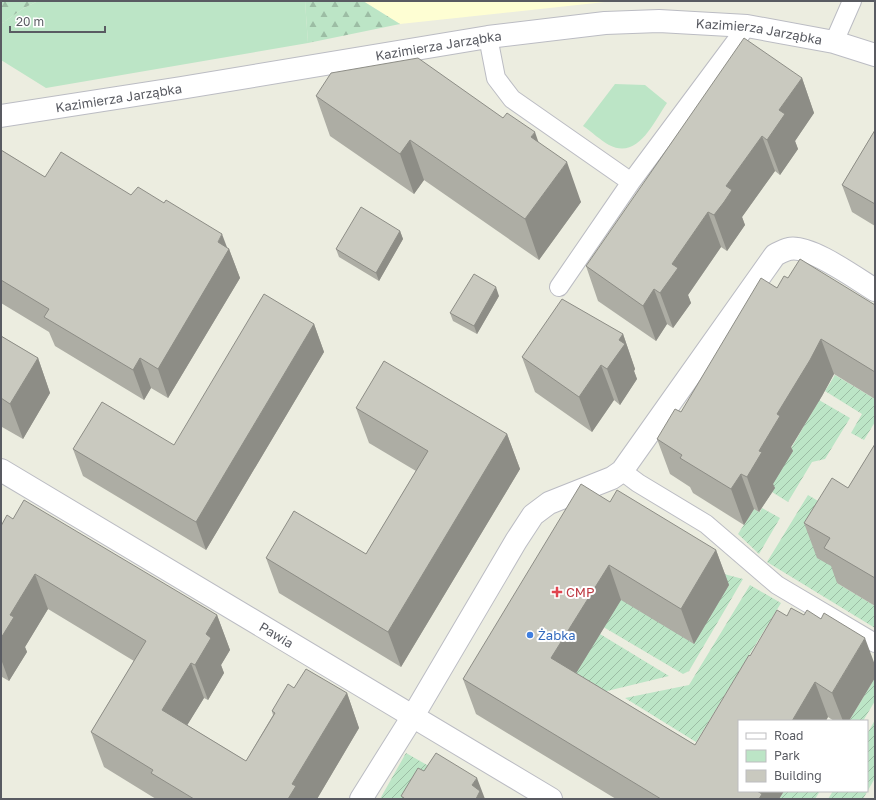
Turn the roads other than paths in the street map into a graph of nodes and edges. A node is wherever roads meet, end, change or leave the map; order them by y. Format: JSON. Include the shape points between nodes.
{"nodes":[{"id":1,"x":852,"y":1,"type":"edge"},
{"id":2,"x":747,"y":26,"type":"junction"},
{"id":3,"x":488,"y":37,"type":"junction"},
{"id":4,"x":834,"y":42,"type":"junction"},
{"id":5,"x":875,"y":55,"type":"edge"},
{"id":6,"x":1,"y":116,"type":"edge"},
{"id":7,"x":631,"y":182,"type":"junction"},
{"id":8,"x":559,"y":287,"type":"dead end"},
{"id":9,"x":875,"y":290,"type":"edge"},
{"id":10,"x":1,"y":470,"type":"edge"},
{"id":11,"x":622,"y":471,"type":"junction"},
{"id":12,"x":875,"y":643,"type":"edge"},
{"id":13,"x":413,"y":716,"type":"junction"},
{"id":14,"x":361,"y":799,"type":"edge"},
{"id":15,"x":551,"y":799,"type":"edge"}],
"edges":[{"from":1,"to":4,"type":"lane"},
{"from":2,"to":3,"type":"street","name":"Kazimierza Jarząbka","via":[[651,21],[605,23]]},
{"from":2,"to":4,"type":"street","name":"Kazimierza Jarząbka"},
{"from":2,"to":7,"type":"lane"},
{"from":3,"to":6,"type":"street","name":"Kazimierza Jarząbka"},
{"from":3,"to":7,"type":"lane","via":[[496,78],[512,99]]},
{"from":4,"to":5,"type":"street","name":"Kazimierza Jarząbka"},
{"from":7,"to":8,"type":"lane"},
{"from":9,"to":11,"type":"street","via":[[814,253],[790,248],[775,254]]},
{"from":10,"to":13,"type":"street","name":"Pawia"},
{"from":11,"to":12,"type":"lane","via":[[706,524],[777,585]]},
{"from":11,"to":13,"type":"street","via":[[612,478],[549,503],[533,515]]},
{"from":13,"to":14,"type":"street"},
{"from":13,"to":15,"type":"street","name":"Pawia"}]}
